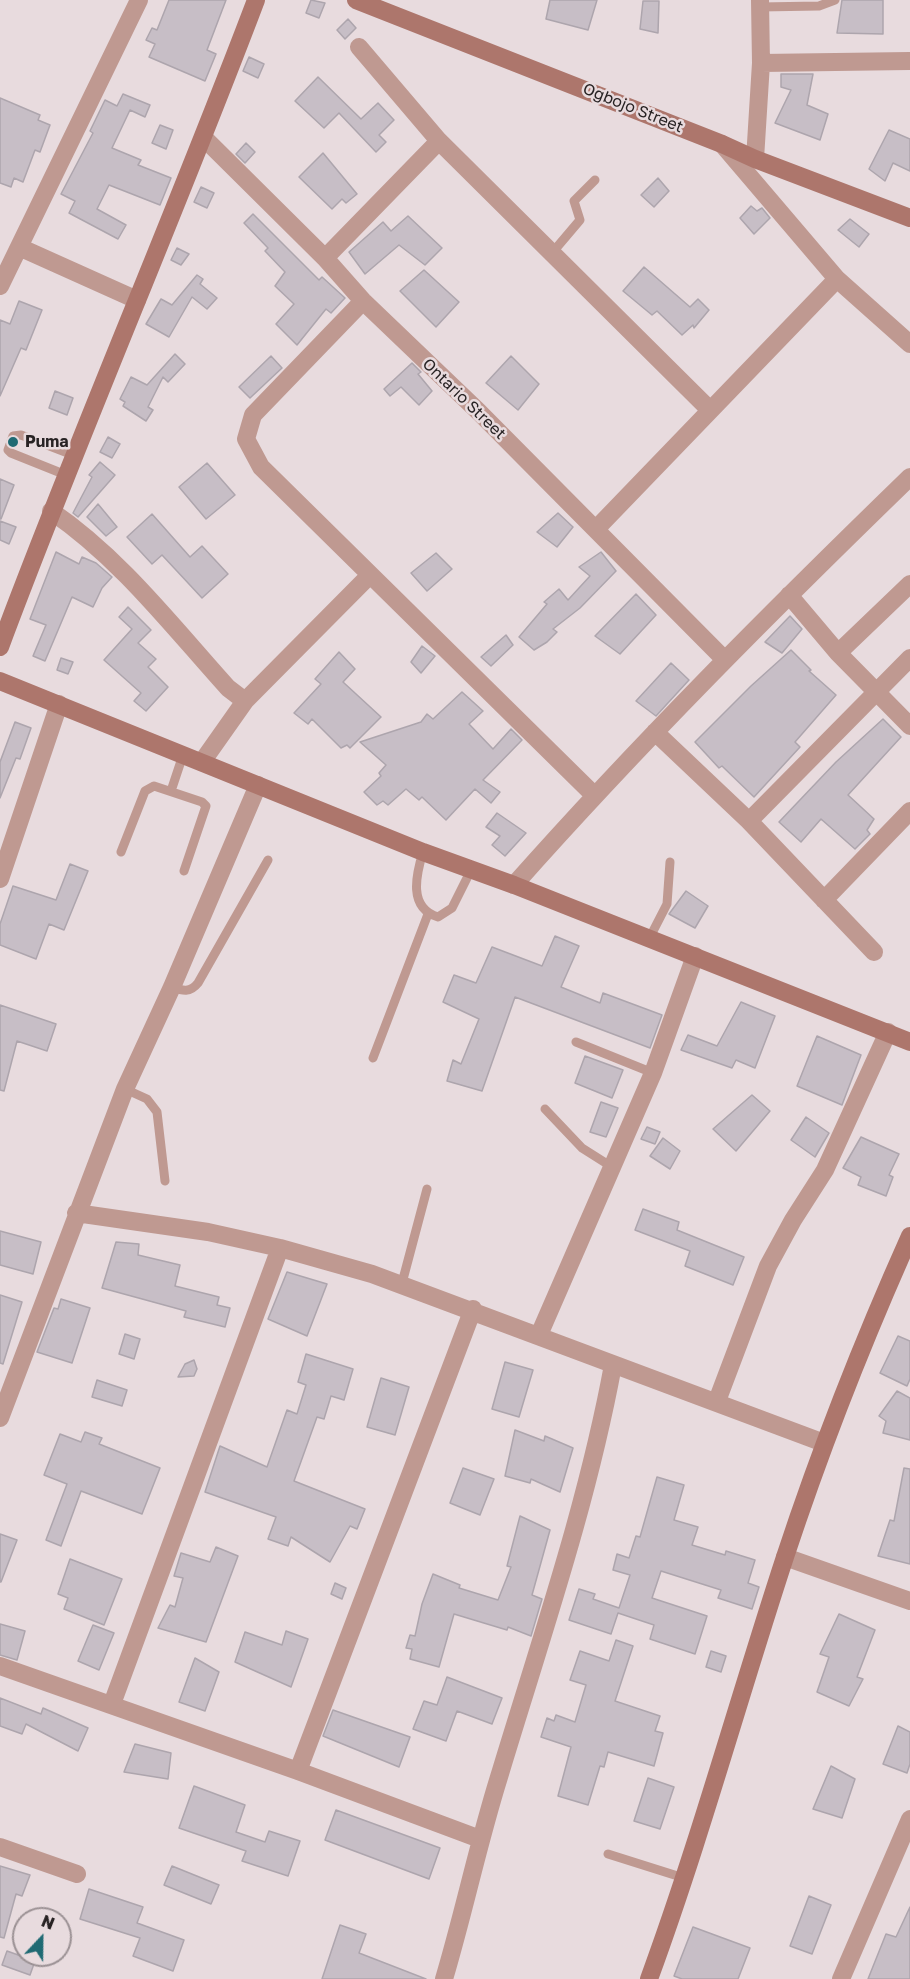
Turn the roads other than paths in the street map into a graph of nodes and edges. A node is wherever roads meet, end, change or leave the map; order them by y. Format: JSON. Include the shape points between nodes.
{"nodes":[{"id":1,"x":140,"y":0,"type":"edge"},
{"id":2,"x":256,"y":0,"type":"edge"},
{"id":3,"x":356,"y":0,"type":"edge"},
{"id":4,"x":835,"y":0,"type":"edge"},
{"id":5,"x":760,"y":4,"type":"edge"},
{"id":6,"x":359,"y":47,"type":"dead end"},
{"id":7,"x":910,"y":61,"type":"edge"},
{"id":8,"x":761,"y":63,"type":"junction"},
{"id":9,"x":204,"y":138,"type":"junction"},
{"id":10,"x":439,"y":141,"type":"junction"},
{"id":11,"x":722,"y":144,"type":"junction"},
{"id":12,"x":755,"y":159,"type":"junction"},
{"id":13,"x":595,"y":180,"type":"dead end"},
{"id":14,"x":910,"y":218,"type":"edge"},
{"id":15,"x":19,"y":247,"type":"junction"},
{"id":16,"x":552,"y":254,"type":"junction"},
{"id":17,"x":325,"y":258,"type":"junction"},
{"id":18,"x":837,"y":279,"type":"junction"},
{"id":19,"x":0,"y":286,"type":"edge"},
{"id":20,"x":137,"y":300,"type":"junction"},
{"id":21,"x":363,"y":301,"type":"junction"},
{"id":22,"x":910,"y":344,"type":"edge"},
{"id":23,"x":709,"y":409,"type":"junction"},
{"id":24,"x":73,"y":455,"type":"junction"},
{"id":25,"x":66,"y":475,"type":"junction"},
{"id":26,"x":910,"y":477,"type":"edge"},
{"id":27,"x":51,"y":511,"type":"junction"},
{"id":28,"x":596,"y":529,"type":"junction"},
{"id":29,"x":369,"y":576,"type":"junction"},
{"id":30,"x":910,"y":585,"type":"edge"},
{"id":31,"x":789,"y":595,"type":"junction"},
{"id":32,"x":0,"y":647,"type":"edge"},
{"id":33,"x":838,"y":653,"type":"junction"},
{"id":34,"x":910,"y":658,"type":"edge"},
{"id":35,"x":725,"y":660,"type":"junction"},
{"id":36,"x":0,"y":681,"type":"edge"},
{"id":37,"x":876,"y":691,"type":"junction"},
{"id":38,"x":245,"y":701,"type":"junction"},
{"id":39,"x":59,"y":704,"type":"junction"},
{"id":40,"x":910,"y":726,"type":"edge"},
{"id":41,"x":655,"y":732,"type":"junction"},
{"id":42,"x":183,"y":755,"type":"junction"},
{"id":43,"x":202,"y":762,"type":"junction"},
{"id":44,"x":258,"y":785,"type":"junction"},
{"id":45,"x":171,"y":792,"type":"junction"},
{"id":46,"x":594,"y":795,"type":"junction"},
{"id":47,"x":910,"y":812,"type":"edge"},
{"id":48,"x":749,"y":821,"type":"junction"},
{"id":49,"x":121,"y":852,"type":"dead end"},
{"id":50,"x":423,"y":852,"type":"junction"},
{"id":51,"x":268,"y":860,"type":"dead end"},
{"id":52,"x":670,"y":862,"type":"dead end"},
{"id":53,"x":471,"y":870,"type":"junction"},
{"id":54,"x":184,"y":871,"type":"dead end"},
{"id":55,"x":0,"y":879,"type":"edge"},
{"id":56,"x":514,"y":885,"type":"junction"},
{"id":57,"x":824,"y":900,"type":"junction"},
{"id":58,"x":429,"y":914,"type":"junction"},
{"id":59,"x":650,"y":939,"type":"junction"},
{"id":60,"x":874,"y":952,"type":"dead end"},
{"id":61,"x":695,"y":956,"type":"junction"},
{"id":62,"x":172,"y":987,"type":"junction"},
{"id":63,"x":888,"y":1032,"type":"junction"},
{"id":64,"x":576,"y":1042,"type":"dead end"},
{"id":65,"x":910,"y":1042,"type":"edge"},
{"id":66,"x":373,"y":1058,"type":"dead end"},
{"id":67,"x":653,"y":1073,"type":"junction"},
{"id":68,"x":124,"y":1089,"type":"junction"},
{"id":69,"x":545,"y":1109,"type":"dead end"},
{"id":70,"x":612,"y":1167,"type":"junction"},
{"id":71,"x":165,"y":1180,"type":"dead end"},
{"id":72,"x":427,"y":1189,"type":"dead end"},
{"id":73,"x":76,"y":1213,"type":"junction"},
{"id":74,"x":910,"y":1236,"type":"edge"},
{"id":75,"x":280,"y":1248,"type":"junction"},
{"id":76,"x":402,"y":1283,"type":"junction"},
{"id":77,"x":473,"y":1309,"type":"junction"},
{"id":78,"x":539,"y":1335,"type":"junction"},
{"id":79,"x":613,"y":1365,"type":"junction"},
{"id":80,"x":717,"y":1401,"type":"junction"},
{"id":81,"x":0,"y":1418,"type":"edge"},
{"id":82,"x":824,"y":1443,"type":"junction"},
{"id":83,"x":785,"y":1557,"type":"junction"},
{"id":84,"x":910,"y":1600,"type":"edge"},
{"id":85,"x":0,"y":1666,"type":"edge"},
{"id":86,"x":112,"y":1704,"type":"junction"},
{"id":87,"x":298,"y":1771,"type":"junction"},
{"id":88,"x":910,"y":1819,"type":"edge"},
{"id":89,"x":480,"y":1839,"type":"junction"},
{"id":90,"x":0,"y":1847,"type":"edge"},
{"id":91,"x":608,"y":1854,"type":"dead end"},
{"id":92,"x":78,"y":1874,"type":"dead end"},
{"id":93,"x":684,"y":1878,"type":"junction"},
{"id":94,"x":444,"y":1979,"type":"edge"},
{"id":95,"x":649,"y":1979,"type":"edge"},
{"id":96,"x":841,"y":1979,"type":"edge"}],
"edges":[{"from":1,"to":15,"type":"street"},
{"from":2,"to":9,"type":"street"},
{"from":3,"to":11,"type":"street","name":"Ogbojo Street"},
{"from":4,"to":5,"type":"lane","via":[[819,6]]},
{"from":5,"to":8,"type":"street"},
{"from":6,"to":10,"type":"street"},
{"from":7,"to":8,"type":"street"},
{"from":8,"to":12,"type":"street"},
{"from":9,"to":17,"type":"street","name":"Ontario Street"},
{"from":9,"to":20,"type":"street"},
{"from":10,"to":16,"type":"street"},
{"from":10,"to":17,"type":"street"},
{"from":11,"to":12,"type":"street","name":"Ogbojo Street"},
{"from":11,"to":18,"type":"street"},
{"from":12,"to":14,"type":"street","name":"Ogbojo Street"},
{"from":13,"to":16,"type":"lane","via":[[574,201],[579,224]]},
{"from":15,"to":19,"type":"street"},
{"from":15,"to":20,"type":"street"},
{"from":16,"to":23,"type":"street"},
{"from":17,"to":21,"type":"street","name":"Ontario Street"},
{"from":18,"to":22,"type":"street"},
{"from":18,"to":23,"type":"street"},
{"from":20,"to":24,"type":"street"},
{"from":21,"to":28,"type":"street","name":"Ontario Street"},
{"from":21,"to":29,"type":"street","via":[[253,414],[246,439],[261,468]]},
{"from":23,"to":28,"type":"street"},
{"from":24,"to":25,"type":"street"},
{"from":24,"to":25,"type":"lane","via":[[21,435],[13,436],[8,450]]},
{"from":25,"to":27,"type":"street"},
{"from":26,"to":31,"type":"street"},
{"from":27,"to":32,"type":"street"},
{"from":27,"to":38,"type":"street","via":[[108,554],[228,688]]},
{"from":28,"to":35,"type":"street","name":"Ontario Street"},
{"from":29,"to":38,"type":"street"},
{"from":29,"to":46,"type":"street"},
{"from":30,"to":33,"type":"street"},
{"from":31,"to":33,"type":"street"},
{"from":31,"to":35,"type":"street"},
{"from":33,"to":37,"type":"street"},
{"from":34,"to":37,"type":"street"},
{"from":35,"to":41,"type":"street"},
{"from":36,"to":39,"type":"street"},
{"from":37,"to":40,"type":"street"},
{"from":37,"to":48,"type":"street"},
{"from":38,"to":43,"type":"street"},
{"from":39,"to":42,"type":"street"},
{"from":39,"to":55,"type":"street"},
{"from":41,"to":46,"type":"street"},
{"from":41,"to":48,"type":"street"},
{"from":42,"to":43,"type":"street"},
{"from":42,"to":45,"type":"lane"},
{"from":43,"to":44,"type":"street"},
{"from":44,"to":50,"type":"street"},
{"from":44,"to":62,"type":"street"},
{"from":45,"to":49,"type":"lane","via":[[149,787]]},
{"from":45,"to":54,"type":"lane","via":[[206,806]]},
{"from":46,"to":56,"type":"street"},
{"from":47,"to":57,"type":"street"},
{"from":48,"to":57,"type":"street"},
{"from":50,"to":53,"type":"street"},
{"from":50,"to":58,"type":"lane","via":[[416,887],[420,904]]},
{"from":51,"to":62,"type":"lane","via":[[193,990]]},
{"from":52,"to":59,"type":"lane","via":[[667,904]]},
{"from":53,"to":56,"type":"street"},
{"from":53,"to":58,"type":"lane","via":[[452,908],[438,917]]},
{"from":56,"to":59,"type":"street"},
{"from":57,"to":60,"type":"street"},
{"from":58,"to":66,"type":"lane"},
{"from":59,"to":61,"type":"street"},
{"from":61,"to":63,"type":"street"},
{"from":61,"to":67,"type":"street"},
{"from":62,"to":68,"type":"street"},
{"from":63,"to":65,"type":"street"},
{"from":63,"to":80,"type":"street","via":[[825,1170],[768,1266]]},
{"from":64,"to":67,"type":"lane"},
{"from":67,"to":70,"type":"street"},
{"from":68,"to":71,"type":"lane","via":[[147,1099],[156,1112]]},
{"from":68,"to":73,"type":"street"},
{"from":69,"to":70,"type":"lane","via":[[582,1148]]},
{"from":70,"to":78,"type":"street"},
{"from":72,"to":76,"type":"lane"},
{"from":73,"to":75,"type":"street","via":[[208,1232]]},
{"from":73,"to":81,"type":"street"},
{"from":74,"to":82,"type":"street"},
{"from":75,"to":76,"type":"street"},
{"from":75,"to":86,"type":"street"},
{"from":76,"to":77,"type":"street"},
{"from":77,"to":78,"type":"street"},
{"from":77,"to":87,"type":"street"},
{"from":78,"to":79,"type":"street"},
{"from":79,"to":80,"type":"street"},
{"from":79,"to":89,"type":"street","via":[[587,1488]]},
{"from":80,"to":82,"type":"street"},
{"from":82,"to":83,"type":"street"},
{"from":83,"to":84,"type":"street"},
{"from":83,"to":93,"type":"street"},
{"from":85,"to":86,"type":"street"},
{"from":86,"to":87,"type":"street"},
{"from":87,"to":89,"type":"street"},
{"from":88,"to":96,"type":"street"},
{"from":89,"to":94,"type":"street"},
{"from":90,"to":92,"type":"street"},
{"from":91,"to":93,"type":"lane"},
{"from":93,"to":95,"type":"street"}]}
